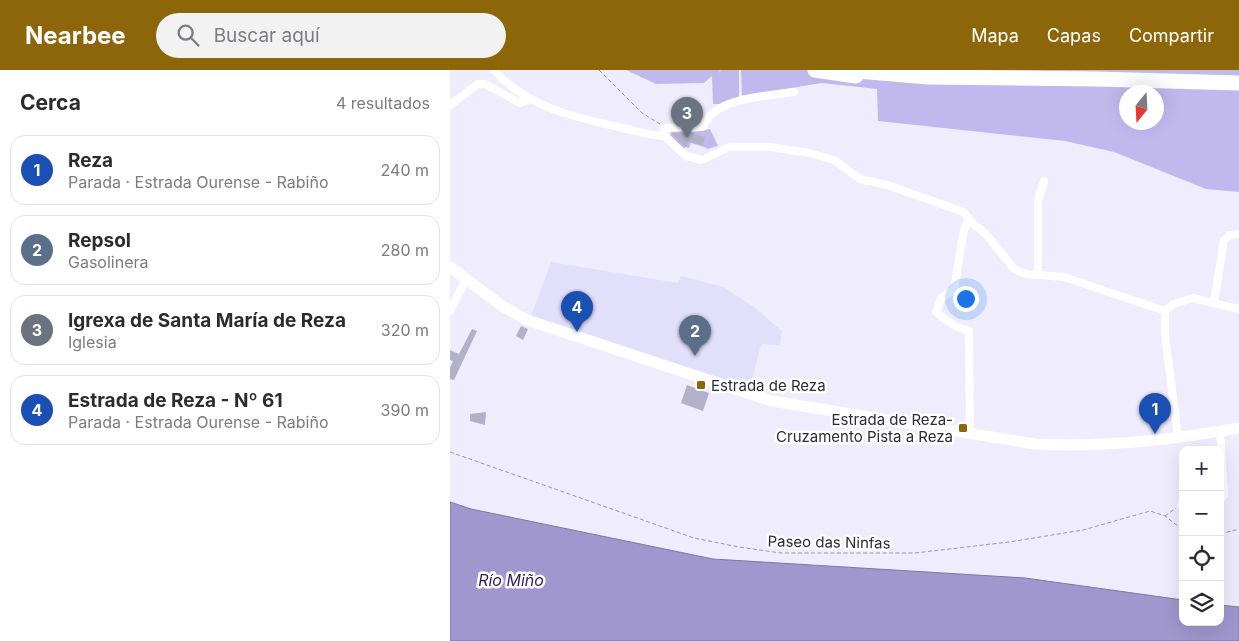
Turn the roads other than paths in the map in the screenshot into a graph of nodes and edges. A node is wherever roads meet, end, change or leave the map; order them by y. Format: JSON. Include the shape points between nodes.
{"nodes":[{"id":1,"x":494,"y":70,"type":"edge"},
{"id":2,"x":815,"y":70,"type":"edge"},
{"id":3,"x":846,"y":70,"type":"edge"},
{"id":4,"x":928,"y":77,"type":"junction"},
{"id":5,"x":1239,"y":83,"type":"edge"},
{"id":6,"x":794,"y":92,"type":"dead end"},
{"id":7,"x":530,"y":99,"type":"junction"},
{"id":8,"x":450,"y":105,"type":"edge"},
{"id":9,"x":661,"y":136,"type":"junction"},
{"id":10,"x":1044,"y":181,"type":"dead end"},
{"id":11,"x":969,"y":219,"type":"junction"},
{"id":12,"x":1239,"y":234,"type":"edge"},
{"id":13,"x":450,"y":267,"type":"edge"},
{"id":14,"x":1038,"y":275,"type":"junction"},
{"id":15,"x":466,"y":279,"type":"junction"},
{"id":16,"x":1214,"y":303,"type":"junction"},
{"id":17,"x":1239,"y":309,"type":"edge"},
{"id":18,"x":450,"y":311,"type":"edge"},
{"id":19,"x":1165,"y":311,"type":"junction"},
{"id":20,"x":1239,"y":428,"type":"edge"},
{"id":21,"x":1220,"y":431,"type":"junction"},
{"id":22,"x":970,"y":433,"type":"junction"},
{"id":23,"x":1178,"y":437,"type":"junction"},
{"id":24,"x":1224,"y":491,"type":"edge"}],
"edges":[{"from":1,"to":7,"type":"street","via":[[504,82]]},
{"from":2,"to":4,"type":"highway","via":[[890,80]]},
{"from":3,"to":4,"type":"highway"},
{"from":4,"to":5,"type":"highway"},
{"from":6,"to":9,"type":"street","via":[[739,100],[718,109],[704,127],[665,128]]},
{"from":7,"to":8,"type":"street","via":[[520,103],[485,84],[478,84]]},
{"from":7,"to":9,"type":"street","via":[[607,125]]},
{"from":9,"to":11,"type":"street","via":[[686,156],[702,160],[729,147],[771,147],[809,153],[834,160],[860,179],[888,184],[929,198],[964,212]]},
{"from":10,"to":14,"type":"street","via":[[1038,201]]},
{"from":11,"to":14,"type":"street","via":[[986,234],[1014,269]]},
{"from":11,"to":22,"type":"street","via":[[963,235],[954,290],[941,298],[936,312],[943,319],[969,331]]},
{"from":12,"to":16,"type":"street","via":[[1224,240]]},
{"from":13,"to":15,"type":"main road"},
{"from":14,"to":19,"type":"street","via":[[1064,277]]},
{"from":15,"to":18,"type":"street"},
{"from":15,"to":22,"type":"main road","via":[[527,320],[772,401]]},
{"from":16,"to":17,"type":"street"},
{"from":16,"to":19,"type":"street","via":[[1193,298],[1173,304]]},
{"from":19,"to":23,"type":"street"},
{"from":20,"to":21,"type":"main road"},
{"from":21,"to":23,"type":"main road"},
{"from":21,"to":24,"type":"street"},
{"from":22,"to":23,"type":"main road","via":[[1063,446]]}]}
